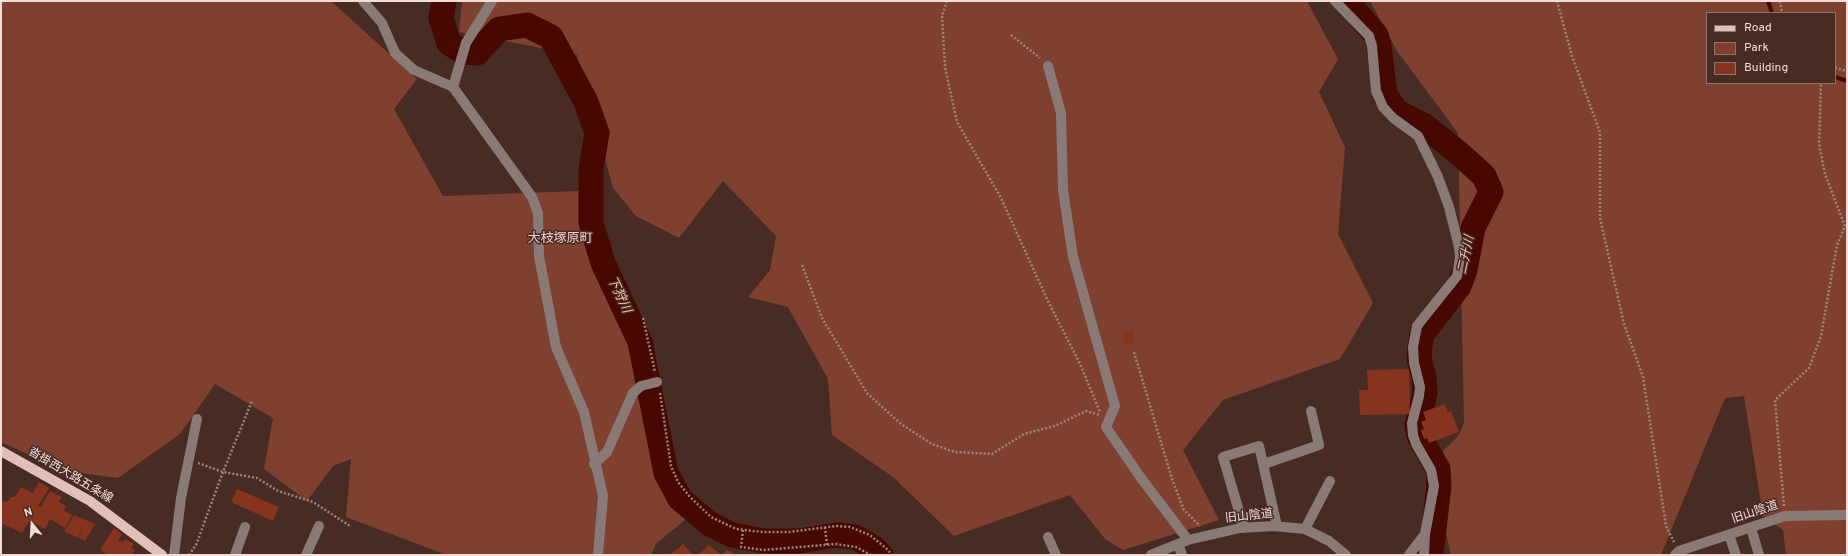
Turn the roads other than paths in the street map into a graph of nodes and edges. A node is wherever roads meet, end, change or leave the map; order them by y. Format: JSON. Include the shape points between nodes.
{"nodes":[{"id":1,"x":364,"y":1,"type":"edge"},
{"id":2,"x":492,"y":1,"type":"edge"},
{"id":3,"x":1335,"y":1,"type":"edge"},
{"id":4,"x":1048,"y":66,"type":"road end"},
{"id":5,"x":453,"y":87,"type":"junction"},
{"id":6,"x":656,"y":382,"type":"road end"},
{"id":7,"x":1311,"y":410,"type":"dead end"},
{"id":8,"x":197,"y":419,"type":"dead end"},
{"id":9,"x":1,"y":451,"type":"edge"},
{"id":10,"x":594,"y":464,"type":"junction"},
{"id":11,"x":1264,"y":464,"type":"junction"},
{"id":12,"x":1330,"y":481,"type":"dead end"},
{"id":13,"x":1847,"y":516,"type":"edge"},
{"id":14,"x":319,"y":526,"type":"dead end"},
{"id":15,"x":1277,"y":526,"type":"junction"},
{"id":16,"x":245,"y":527,"type":"dead end"},
{"id":17,"x":1244,"y":528,"type":"junction"},
{"id":18,"x":1751,"y":528,"type":"junction"},
{"id":19,"x":1305,"y":529,"type":"junction"},
{"id":20,"x":1425,"y":534,"type":"junction"},
{"id":21,"x":1729,"y":535,"type":"junction"},
{"id":22,"x":1048,"y":537,"type":"dead end"},
{"id":23,"x":1188,"y":540,"type":"junction"},
{"id":24,"x":1178,"y":544,"type":"junction"},
{"id":25,"x":1677,"y":553,"type":"edge"},
{"id":26,"x":162,"y":555,"type":"edge"},
{"id":27,"x":174,"y":555,"type":"edge"},
{"id":28,"x":235,"y":555,"type":"edge"},
{"id":29,"x":306,"y":555,"type":"edge"},
{"id":30,"x":598,"y":555,"type":"edge"},
{"id":31,"x":1056,"y":555,"type":"edge"},
{"id":32,"x":1151,"y":555,"type":"edge"},
{"id":33,"x":1182,"y":555,"type":"edge"},
{"id":34,"x":1346,"y":555,"type":"edge"},
{"id":35,"x":1409,"y":555,"type":"edge"},
{"id":36,"x":1424,"y":555,"type":"edge"},
{"id":37,"x":1736,"y":555,"type":"edge"},
{"id":38,"x":1759,"y":555,"type":"edge"}],
"edges":[{"from":1,"to":5,"type":"street","via":[[382,23],[395,53],[414,70]]},
{"from":2,"to":5,"type":"street","via":[[466,43]]},
{"from":3,"to":20,"type":"street","via":[[1369,36],[1376,91],[1383,107],[1393,118],[1418,136],[1441,184],[1459,247],[1458,276],[1417,326],[1414,347],[1414,363],[1420,387],[1412,423],[1414,435],[1434,478]]},
{"from":4,"to":23,"type":"street","via":[[1061,113],[1063,190],[1073,257],[1115,406],[1106,428]]},
{"from":5,"to":10,"type":"street","via":[[532,197],[538,213],[539,256],[556,347],[584,412]]},
{"from":6,"to":10,"type":"street","via":[[640,386],[633,393],[607,452]]},
{"from":7,"to":11,"type":"street","via":[[1319,445]]},
{"from":8,"to":27,"type":"street","via":[[181,498]]},
{"from":9,"to":26,"type":"main road","name":"沓掛西大路五条線","via":[[90,501]]},
{"from":10,"to":30,"type":"street","via":[[603,496]]},
{"from":11,"to":15,"type":"street"},
{"from":11,"to":17,"type":"street","via":[[1259,446],[1224,457]]},
{"from":12,"to":19,"type":"street"},
{"from":13,"to":18,"type":"street","name":"旧山陰道","via":[[1785,516]]},
{"from":14,"to":29,"type":"street"},
{"from":15,"to":17,"type":"street","name":"旧山陰道"},
{"from":15,"to":19,"type":"street","name":"旧山陰道"},
{"from":16,"to":28,"type":"street"},
{"from":17,"to":23,"type":"street","name":"旧山陰道"},
{"from":18,"to":21,"type":"street","name":"旧山陰道"},
{"from":18,"to":38,"type":"street"},
{"from":19,"to":34,"type":"street","name":"旧山陰道","via":[[1329,540]]},
{"from":20,"to":35,"type":"street"},
{"from":20,"to":36,"type":"street"},
{"from":21,"to":25,"type":"street","name":"旧山陰道"},
{"from":21,"to":37,"type":"street"},
{"from":22,"to":31,"type":"street"},
{"from":23,"to":24,"type":"street","name":"旧山陰道"},
{"from":24,"to":32,"type":"street","name":"旧山陰道"},
{"from":24,"to":33,"type":"street"}]}
